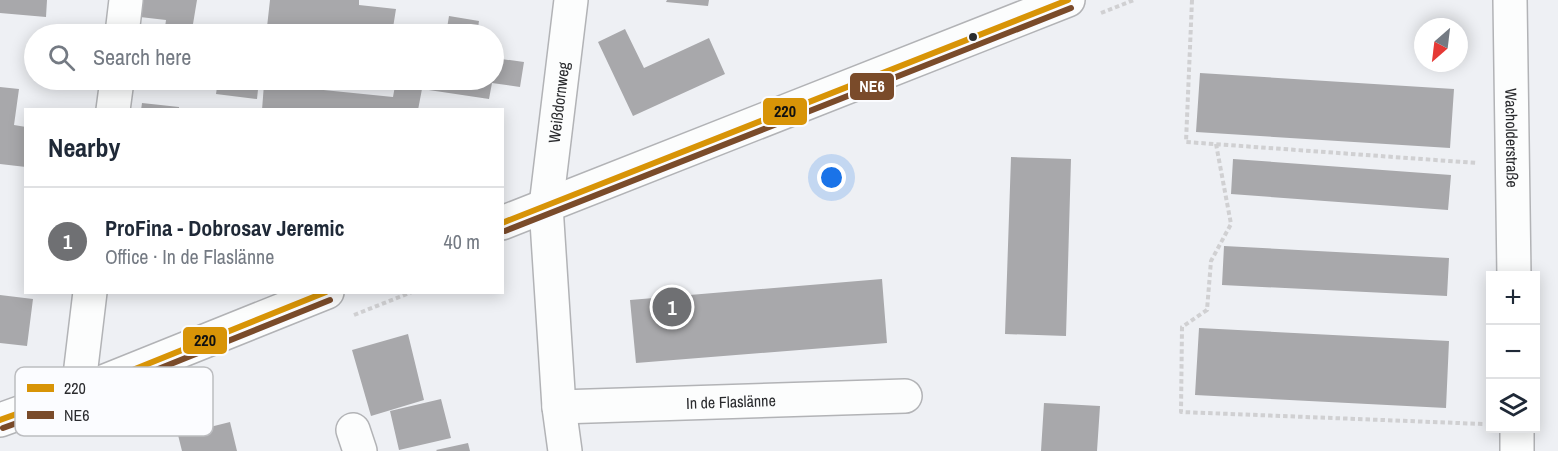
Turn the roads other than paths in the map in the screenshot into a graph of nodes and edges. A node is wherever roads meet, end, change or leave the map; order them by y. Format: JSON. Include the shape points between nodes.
{"nodes":[{"id":1,"x":126,"y":0,"type":"edge"},
{"id":2,"x":571,"y":0,"type":"edge"},
{"id":3,"x":1068,"y":0,"type":"edge"},
{"id":4,"x":1510,"y":0,"type":"edge"},
{"id":5,"x":123,"y":24,"type":"edge"},
{"id":6,"x":116,"y":90,"type":"edge"},
{"id":7,"x":113,"y":108,"type":"edge"},
{"id":8,"x":546,"y":206,"type":"junction"},
{"id":9,"x":504,"y":222,"type":"edge"},
{"id":10,"x":1514,"y":271,"type":"edge"},
{"id":11,"x":90,"y":294,"type":"edge"},
{"id":12,"x":322,"y":294,"type":"edge"},
{"id":13,"x":81,"y":367,"type":"edge"},
{"id":14,"x":140,"y":367,"type":"edge"},
{"id":15,"x":905,"y":396,"type":"dead end"},
{"id":16,"x":559,"y":407,"type":"junction"},
{"id":17,"x":15,"y":415,"type":"edge"},
{"id":18,"x":0,"y":420,"type":"edge"},
{"id":19,"x":1517,"y":433,"type":"edge"},
{"id":20,"x":565,"y":451,"type":"edge"},
{"id":21,"x":1517,"y":451,"type":"edge"}],
"edges":[{"from":1,"to":5,"type":"street"},
{"from":2,"to":8,"type":"street","name":"Weißdornweg"},
{"from":3,"to":8,"type":"street"},
{"from":4,"to":10,"type":"street","name":"Wacholderstraße"},
{"from":6,"to":7,"type":"street"},
{"from":8,"to":9,"type":"street"},
{"from":8,"to":16,"type":"street"},
{"from":11,"to":13,"type":"street"},
{"from":12,"to":14,"type":"street"},
{"from":15,"to":16,"type":"street","name":"In de Flaslänne"},
{"from":16,"to":20,"type":"street"},
{"from":17,"to":18,"type":"street"},
{"from":19,"to":21,"type":"street"}]}
